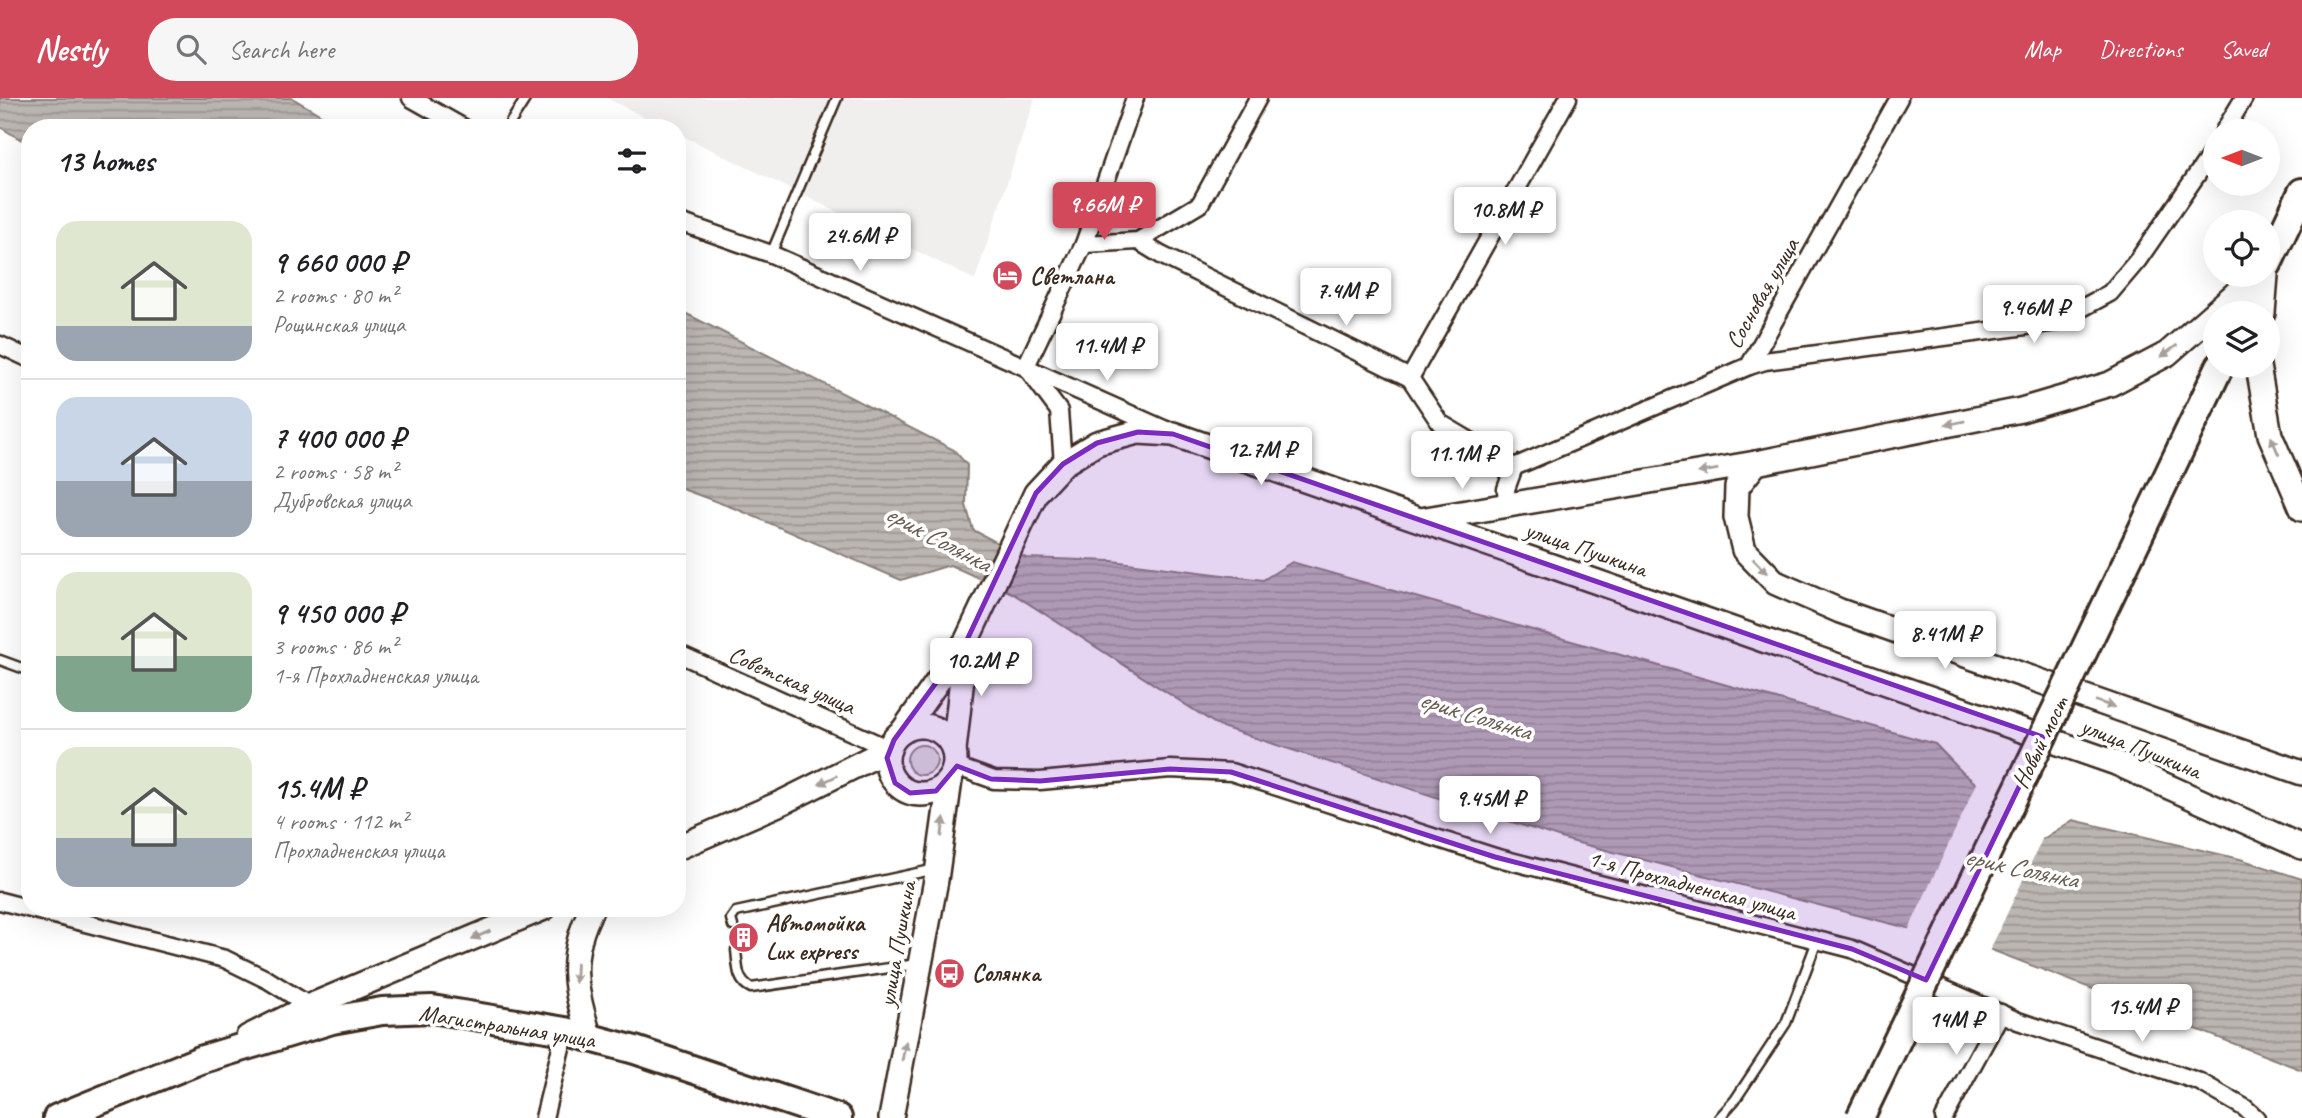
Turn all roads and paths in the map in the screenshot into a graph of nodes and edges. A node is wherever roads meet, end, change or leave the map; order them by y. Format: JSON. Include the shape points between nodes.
{"nodes":[{"id":1,"x":411,"y":98,"type":"edge"},
{"id":2,"x":526,"y":98,"type":"edge"},
{"id":3,"x":837,"y":98,"type":"edge"},
{"id":4,"x":1135,"y":98,"type":"edge"},
{"id":5,"x":1258,"y":98,"type":"edge"},
{"id":6,"x":1569,"y":98,"type":"edge"},
{"id":7,"x":1899,"y":98,"type":"edge"},
{"id":8,"x":2244,"y":98,"type":"edge"},
{"id":9,"x":448,"y":119,"type":"edge"},
{"id":10,"x":513,"y":119,"type":"edge"},
{"id":11,"x":2231,"y":119,"type":"edge"},
{"id":12,"x":2203,"y":165,"type":"edge"},
{"id":13,"x":2302,"y":192,"type":"edge"},
{"id":14,"x":686,"y":224,"type":"edge"},
{"id":15,"x":2280,"y":239,"type":"edge"},
{"id":16,"x":1138,"y":241,"type":"junction"},
{"id":17,"x":1084,"y":244,"type":"junction"},
{"id":18,"x":771,"y":254,"type":"junction"},
{"id":19,"x":2244,"y":287,"type":"edge"},
{"id":20,"x":0,"y":345,"type":"edge"},
{"id":21,"x":21,"y":355,"type":"edge"},
{"id":22,"x":1026,"y":366,"type":"junction"},
{"id":23,"x":1749,"y":366,"type":"junction"},
{"id":24,"x":2214,"y":378,"type":"edge"},
{"id":25,"x":2260,"y":378,"type":"edge"},
{"id":26,"x":1410,"y":379,"type":"junction"},
{"id":27,"x":1173,"y":434,"type":"junction"},
{"id":28,"x":1756,"y":463,"type":"junction"},
{"id":29,"x":1063,"y":464,"type":"junction"},
{"id":30,"x":1514,"y":467,"type":"junction"},
{"id":31,"x":1507,"y":506,"type":"junction"},
{"id":32,"x":2302,"y":509,"type":"edge"},
{"id":33,"x":1424,"y":519,"type":"junction"},
{"id":34,"x":966,"y":642,"type":"junction"},
{"id":35,"x":686,"y":657,"type":"edge"},
{"id":36,"x":0,"y":660,"type":"edge"},
{"id":37,"x":21,"y":668,"type":"edge"},
{"id":38,"x":895,"y":741,"type":"junction"},
{"id":39,"x":953,"y":765,"type":"junction"},
{"id":40,"x":2302,"y":773,"type":"edge"},
{"id":41,"x":686,"y":844,"type":"edge"},
{"id":42,"x":2302,"y":847,"type":"edge"},
{"id":43,"x":937,"y":869,"type":"junction"},
{"id":44,"x":0,"y":901,"type":"edge"},
{"id":45,"x":21,"y":906,"type":"edge"},
{"id":46,"x":62,"y":917,"type":"edge"},
{"id":47,"x":523,"y":917,"type":"edge"},
{"id":48,"x":588,"y":917,"type":"edge"},
{"id":49,"x":733,"y":926,"type":"dead end"},
{"id":50,"x":1817,"y":941,"type":"junction"},
{"id":51,"x":736,"y":950,"type":"dead end"},
{"id":52,"x":920,"y":963,"type":"junction"},
{"id":53,"x":310,"y":1006,"type":"junction"},
{"id":54,"x":2001,"y":1013,"type":"junction"},
{"id":55,"x":577,"y":1035,"type":"junction"},
{"id":56,"x":200,"y":1060,"type":"junction"},
{"id":57,"x":57,"y":1118,"type":"edge"},
{"id":58,"x":544,"y":1118,"type":"edge"},
{"id":59,"x":838,"y":1118,"type":"edge"},
{"id":60,"x":891,"y":1118,"type":"edge"},
{"id":61,"x":1719,"y":1118,"type":"edge"},
{"id":62,"x":1860,"y":1118,"type":"edge"},
{"id":63,"x":1944,"y":1118,"type":"edge"},
{"id":64,"x":2256,"y":1118,"type":"edge"}],
"edges":[{"from":1,"to":9,"type":"street"},
{"from":2,"to":10,"type":"lane"},
{"from":3,"to":18,"type":"lane"},
{"from":4,"to":17,"type":"street"},
{"from":5,"to":16,"type":"street","via":[[1200,204]]},
{"from":6,"to":26,"type":"street"},
{"from":7,"to":23,"type":"street","name":"Сосновая улица"},
{"from":8,"to":11,"type":"street"},
{"from":12,"to":23,"type":"street","via":[[2110,293],[2056,322]]},
{"from":13,"to":15,"type":"highway"},
{"from":14,"to":18,"type":"street"},
{"from":16,"to":17,"type":"street"},
{"from":16,"to":26,"type":"street"},
{"from":17,"to":22,"type":"street"},
{"from":18,"to":22,"type":"street"},
{"from":19,"to":28,"type":"main road","one_way":true,"via":[[2167,354],[2110,384],[2021,410]]},
{"from":20,"to":21,"type":"street"},
{"from":22,"to":27,"type":"street"},
{"from":22,"to":29,"type":"street","via":[[1059,411]]},
{"from":23,"to":30,"type":"street","name":"Сосновая улица"},
{"from":24,"to":62,"type":"highway","name":"Новый мост","bridge":true},
{"from":32,"to":25,"type":"main road","one_way":true,"via":[[2270,435]]},
{"from":26,"to":30,"type":"street","via":[[1440,423]]},
{"from":27,"to":29,"type":"main road","name":"улица Пушкина","via":[[1138,432],[1097,443]]},
{"from":27,"to":33,"type":"main road","name":"улица Пушкина"},
{"from":28,"to":31,"type":"main road","one_way":true},
{"from":28,"to":40,"type":"main road","one_way":true,"via":[[1737,487],[1736,517],[1744,550],[1776,583],[1840,611]]},
{"from":29,"to":34,"type":"main road","name":"улица Пушкина","via":[[1036,493]]},
{"from":30,"to":31,"type":"street","via":[[1506,489]]},
{"from":31,"to":33,"type":"main road"},
{"from":33,"to":42,"type":"main road","name":"улица Пушкина","via":[[2116,763]]},
{"from":34,"to":38,"type":"main road"},
{"from":34,"to":39,"type":"main road","name":"улица Пушкина"},
{"from":35,"to":38,"type":"street","name":"Советская улица"},
{"from":36,"to":37,"type":"lane"},
{"from":38,"to":39,"type":"main road","via":[[922,726],[932,728],[949,740]]},
{"from":38,"to":39,"type":"main road","via":[[890,775],[902,789],[928,794]]},
{"from":38,"to":41,"type":"main road","one_way":true,"via":[[783,802]]},
{"from":43,"to":39,"type":"main road","name":"улица Пушкина","one_way":true},
{"from":39,"to":50,"type":"street","name":"1-я Прохладненская улица","via":[[991,779],[1017,780],[1170,769],[1231,772],[1495,857]]},
{"from":43,"to":49,"type":"lane","via":[[736,912]]},
{"from":43,"to":52,"type":"main road","name":"улица Пушкина"},
{"from":44,"to":45,"type":"street"},
{"from":46,"to":53,"type":"street","via":[[225,959]]},
{"from":47,"to":53,"type":"main road","one_way":true},
{"from":48,"to":55,"type":"main road","one_way":true,"via":[[578,936]]},
{"from":50,"to":54,"type":"street","name":"1-я Прохладненская улица","via":[[1871,957]]},
{"from":50,"to":61,"type":"lane","via":[[1786,1023]]},
{"from":51,"to":52,"type":"lane","via":[[740,978],[751,988]]},
{"from":60,"to":52,"type":"main road","name":"улица Пушкина","one_way":true},
{"from":53,"to":56,"type":"main road"},
{"from":54,"to":63,"type":"street"},
{"from":54,"to":64,"type":"street","name":"1-я Прохладненская улица","via":[[2200,1082]]},
{"from":55,"to":56,"type":"highway","name":"Магистральная улица","via":[[432,1009],[382,1011],[332,1020]]},
{"from":55,"to":58,"type":"street"},
{"from":55,"to":59,"type":"highway","name":"Магистральная улица"},
{"from":56,"to":57,"type":"highway","name":"Магистральная улица"}]}
